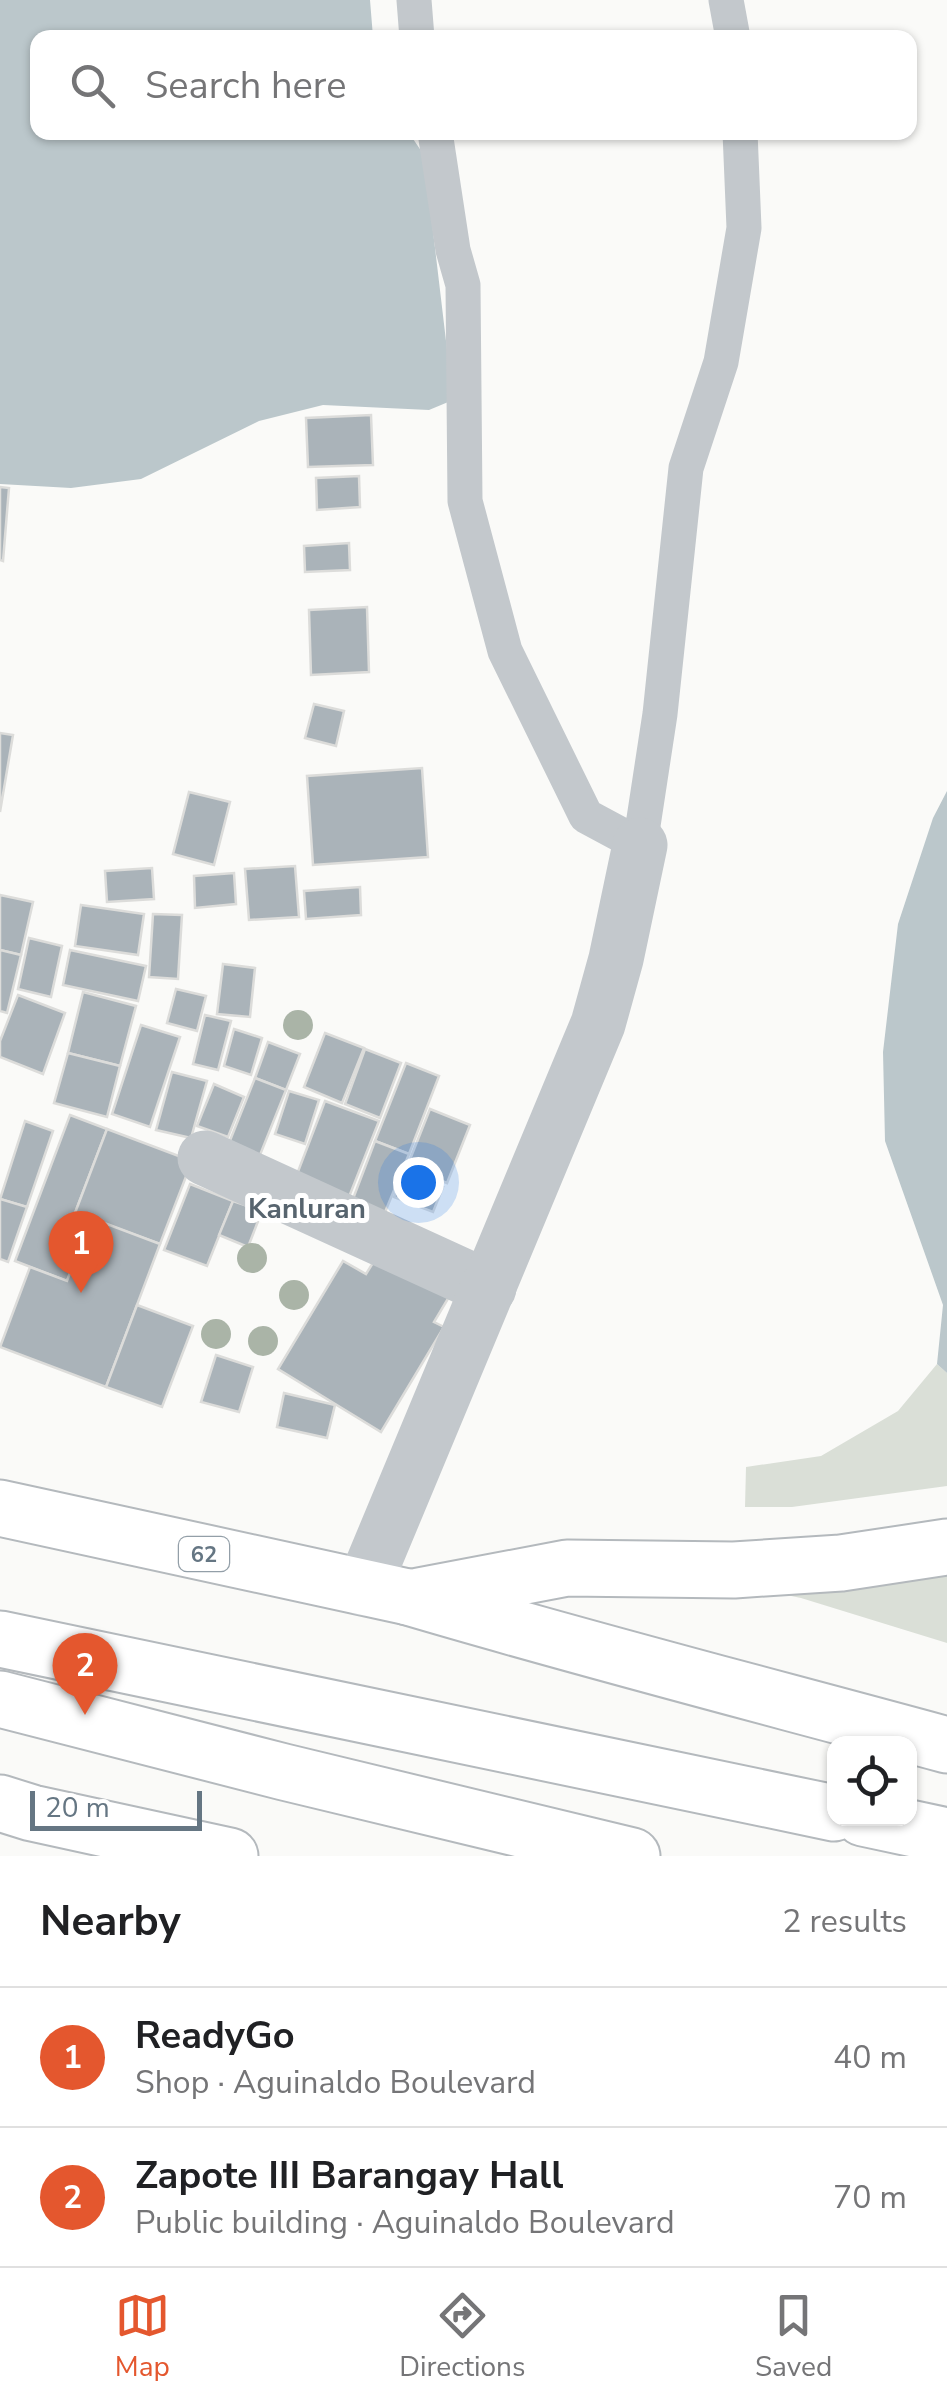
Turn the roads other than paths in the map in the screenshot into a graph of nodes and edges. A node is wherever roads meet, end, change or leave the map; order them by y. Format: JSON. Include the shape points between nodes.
{"nodes":[{"id":1,"x":414,"y":0,"type":"edge"},
{"id":2,"x":726,"y":0,"type":"edge"},
{"id":3,"x":416,"y":30,"type":"edge"},
{"id":4,"x":732,"y":30,"type":"edge"},
{"id":5,"x":436,"y":140,"type":"edge"},
{"id":6,"x":740,"y":140,"type":"edge"},
{"id":7,"x":640,"y":845,"type":"junction"},
{"id":8,"x":204,"y":1158,"type":"dead end"},
{"id":9,"x":489,"y":1288,"type":"junction"},
{"id":10,"x":0,"y":1508,"type":"edge"},
{"id":11,"x":947,"y":1547,"type":"edge"},
{"id":12,"x":386,"y":1593,"type":"junction"},
{"id":13,"x":0,"y":1639,"type":"edge"},
{"id":14,"x":0,"y":1698,"type":"edge"},
{"id":15,"x":947,"y":1745,"type":"edge"},
{"id":16,"x":11,"y":1809,"type":"edge"},
{"id":17,"x":827,"y":1811,"type":"edge"},
{"id":18,"x":900,"y":1826,"type":"edge"},
{"id":19,"x":947,"y":1836,"type":"edge"},
{"id":20,"x":230,"y":1856,"type":"edge"},
{"id":21,"x":632,"y":1856,"type":"edge"}],
"edges":[{"from":1,"to":3,"type":"lane"},
{"from":2,"to":4,"type":"lane"},
{"from":5,"to":7,"type":"lane","via":[[464,285],[465,502],[505,651],[586,816]]},
{"from":6,"to":7,"type":"lane","via":[[744,228],[721,362],[686,468]]},
{"from":7,"to":9,"type":"street","via":[[598,1024]]},
{"from":8,"to":9,"type":"street"},
{"from":9,"to":12,"type":"street"},
{"from":10,"to":12,"type":"highway","number":"62"},
{"from":11,"to":12,"type":"highway","via":[[734,1570],[566,1568]]},
{"from":12,"to":15,"type":"highway"},
{"from":13,"to":17,"type":"highway"},
{"from":14,"to":21,"type":"highway"},
{"from":16,"to":20,"type":"highway"},
{"from":18,"to":19,"type":"highway"}]}
